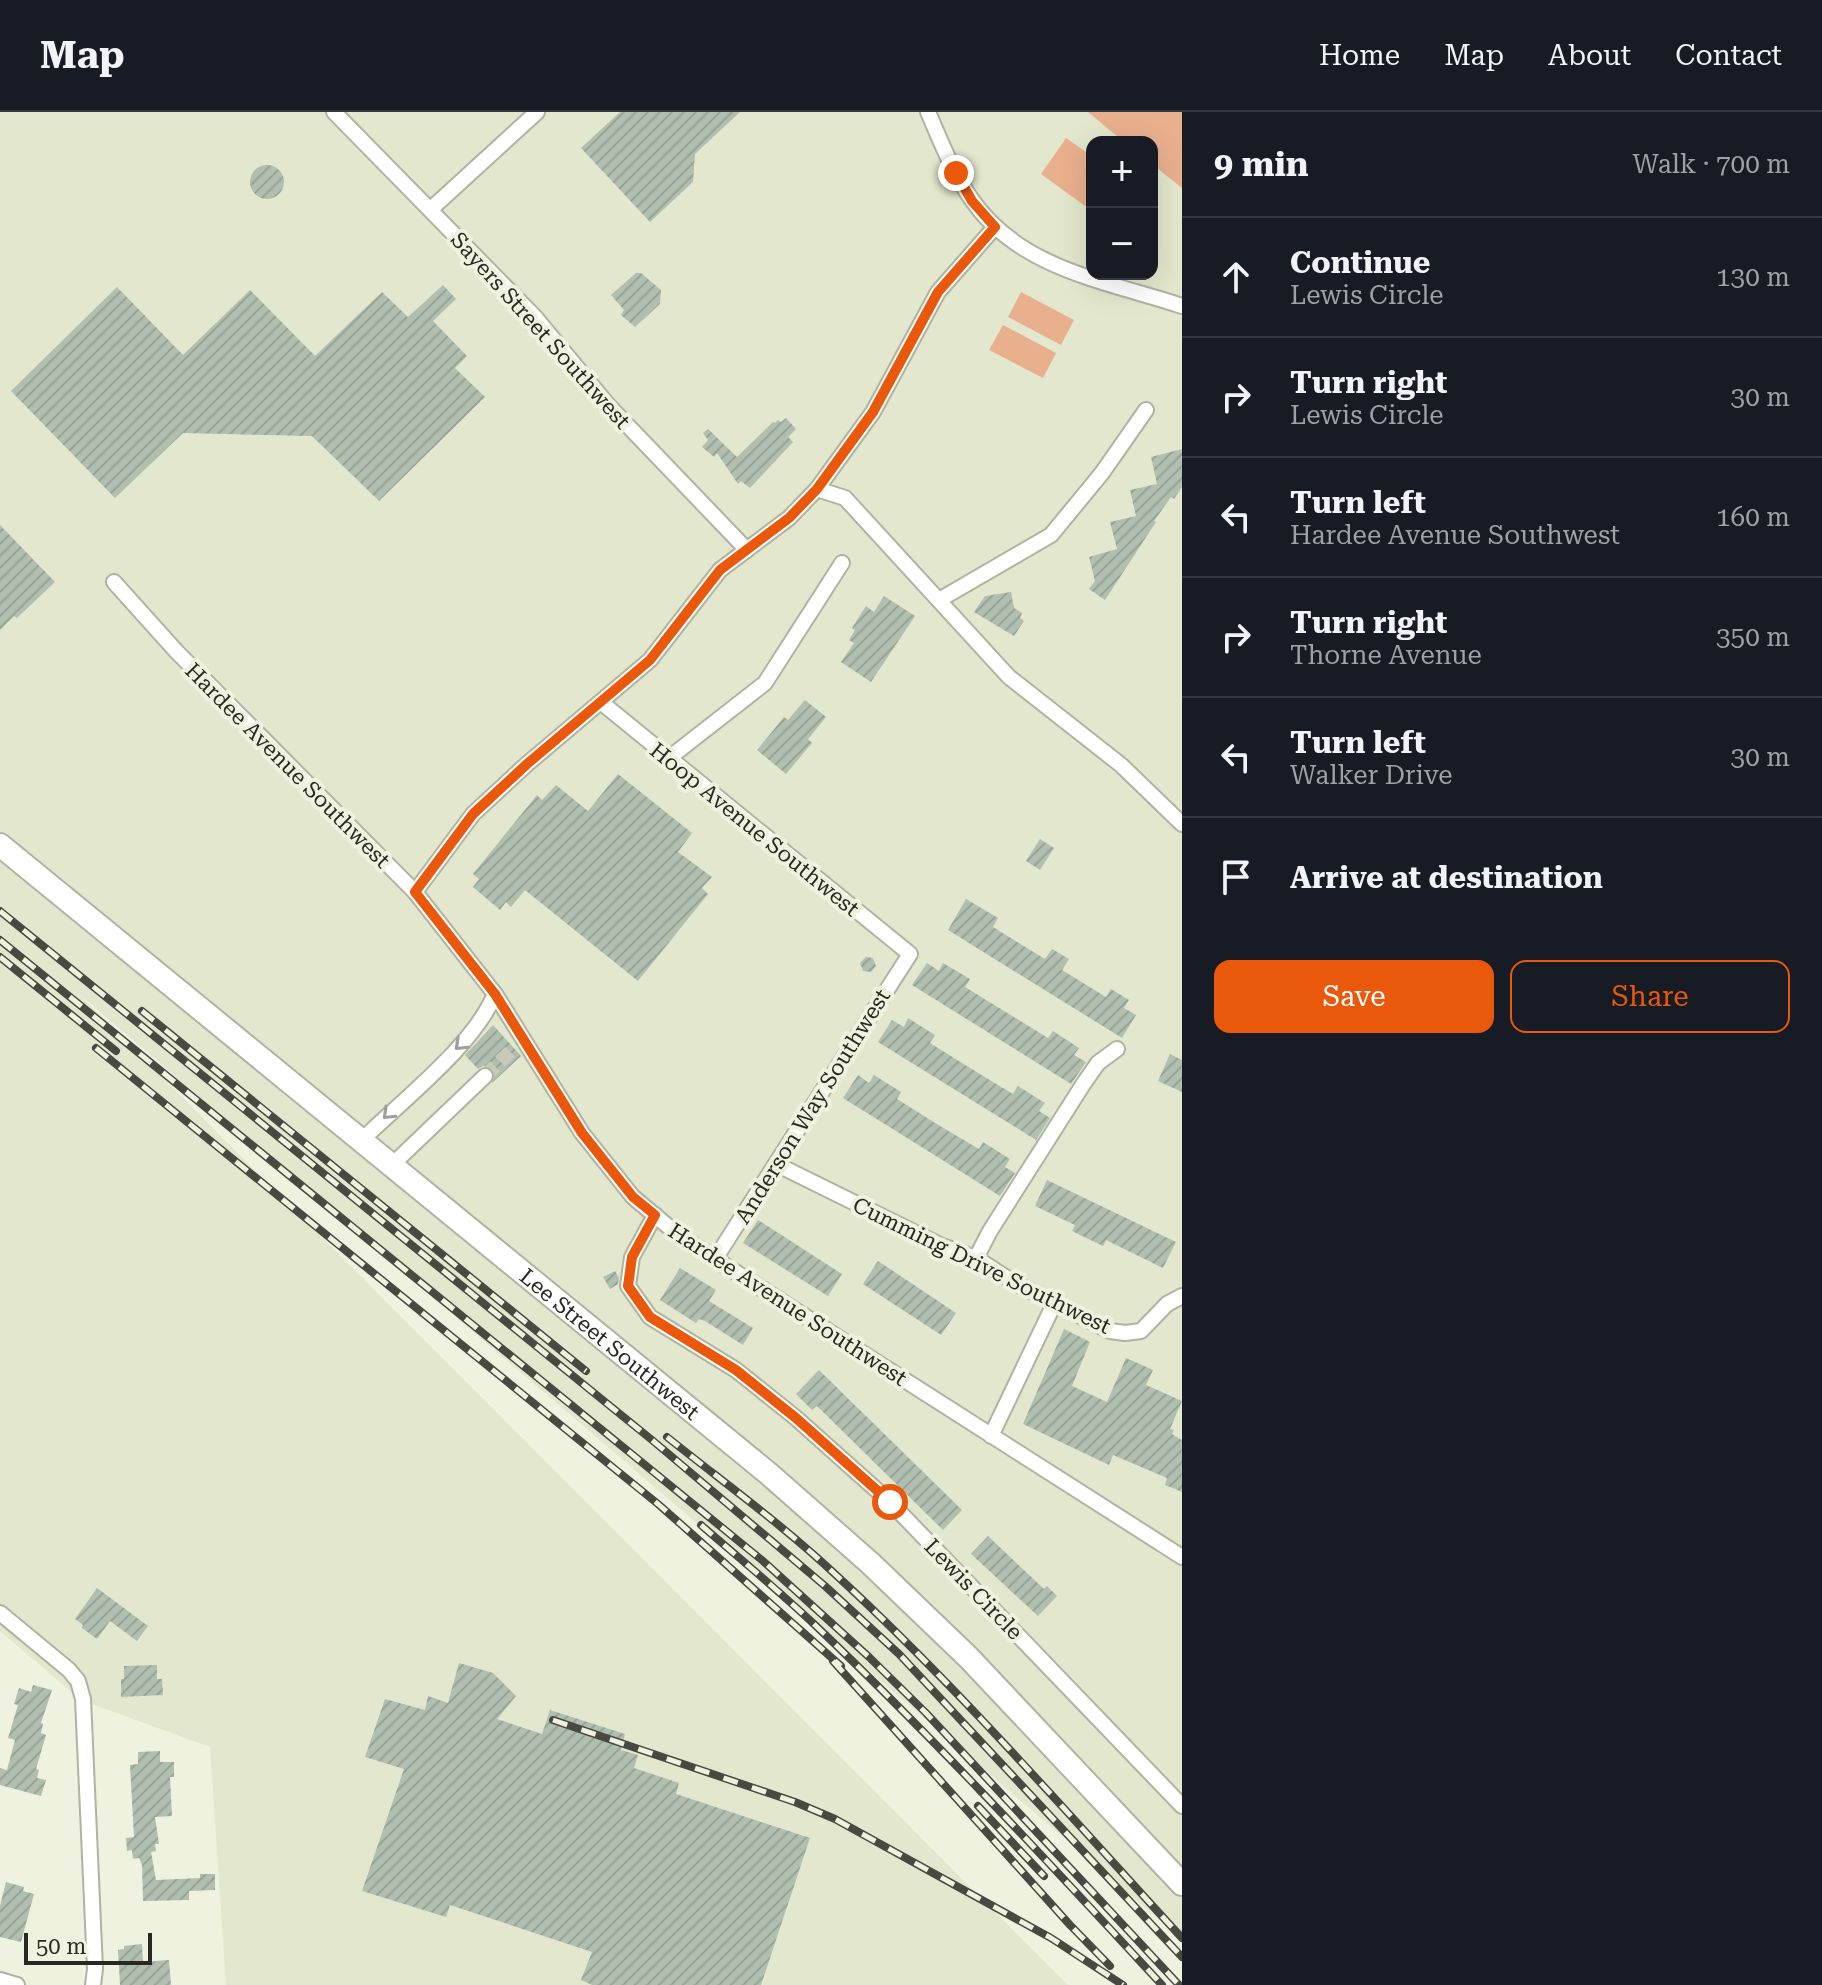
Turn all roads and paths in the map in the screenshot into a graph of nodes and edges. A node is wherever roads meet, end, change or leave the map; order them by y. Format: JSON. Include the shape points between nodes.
{"nodes":[{"id":1,"x":334,"y":112,"type":"edge"},
{"id":2,"x":537,"y":112,"type":"edge"},
{"id":3,"x":928,"y":112,"type":"edge"},
{"id":4,"x":431,"y":209,"type":"junction"},
{"id":5,"x":995,"y":227,"type":"junction"},
{"id":6,"x":1182,"y":306,"type":"edge"},
{"id":7,"x":1146,"y":410,"type":"dead end"},
{"id":8,"x":817,"y":489,"type":"junction"},
{"id":9,"x":747,"y":550,"type":"junction"},
{"id":10,"x":842,"y":563,"type":"dead end"},
{"id":11,"x":114,"y":582,"type":"dead end"},
{"id":12,"x":939,"y":600,"type":"junction"},
{"id":13,"x":602,"y":703,"type":"junction"},
{"id":14,"x":669,"y":758,"type":"junction"},
{"id":15,"x":1182,"y":824,"type":"edge"},
{"id":16,"x":0,"y":845,"type":"edge"},
{"id":17,"x":415,"y":892,"type":"junction"},
{"id":18,"x":910,"y":954,"type":"joint"},
{"id":19,"x":495,"y":994,"type":"junction"},
{"id":20,"x":1117,"y":1049,"type":"dead end"},
{"id":21,"x":485,"y":1076,"type":"tunnel mouth"},
{"id":22,"x":363,"y":1139,"type":"junction"},
{"id":23,"x":393,"y":1164,"type":"junction"},
{"id":24,"x":776,"y":1164,"type":"junction"},
{"id":25,"x":655,"y":1215,"type":"junction"},
{"id":26,"x":976,"y":1258,"type":"junction"},
{"id":27,"x":715,"y":1259,"type":"junction"},
{"id":28,"x":1182,"y":1296,"type":"edge"},
{"id":29,"x":1054,"y":1304,"type":"junction"},
{"id":30,"x":991,"y":1436,"type":"junction"},
{"id":31,"x":1182,"y":1557,"type":"edge"},
{"id":32,"x":0,"y":1613,"type":"edge"},
{"id":33,"x":1182,"y":1806,"type":"edge"},
{"id":34,"x":1182,"y":1884,"type":"edge"},
{"id":35,"x":0,"y":1980,"type":"edge"},
{"id":36,"x":17,"y":1985,"type":"edge"},
{"id":37,"x":93,"y":1985,"type":"edge"}],
"edges":[{"from":1,"to":4,"type":"street","name":"Sayers Street Southwest"},
{"from":2,"to":4,"type":"street"},
{"from":3,"to":5,"type":"street","via":[[972,201]]},
{"from":4,"to":9,"type":"street","name":"Sayers Street Southwest"},
{"from":5,"to":6,"type":"street","via":[[1053,265]]},
{"from":5,"to":8,"type":"street","via":[[938,292],[873,412]]},
{"from":7,"to":12,"type":"street","via":[[1051,535]]},
{"from":8,"to":9,"type":"street"},
{"from":8,"to":12,"type":"street","via":[[845,498]]},
{"from":9,"to":13,"type":"street","via":[[720,570],[650,660]]},
{"from":10,"to":14,"type":"street","via":[[765,683]]},
{"from":11,"to":17,"type":"street","name":"Hardee Avenue Southwest"},
{"from":12,"to":15,"type":"street","via":[[1009,677],[1121,765]]},
{"from":13,"to":14,"type":"street","name":"Hoop Avenue Southwest"},
{"from":13,"to":17,"type":"street","via":[[473,814]]},
{"from":14,"to":18,"type":"street","name":"Hoop Avenue Southwest"},
{"from":16,"to":22,"type":"main road","name":"Lee Street Southwest"},
{"from":17,"to":19,"type":"street","name":"Hardee Avenue Southwest"},
{"from":18,"to":24,"type":"street","name":"Anderson Way Southwest"},
{"from":19,"to":22,"type":"street","one_way":true,"via":[[468,1037]]},
{"from":19,"to":25,"type":"street","name":"Hardee Avenue Southwest","via":[[520,1043],[582,1133],[633,1197]]},
{"from":20,"to":26,"type":"street","via":[[1091,1073]]},
{"from":21,"to":23,"type":"street"},
{"from":22,"to":23,"type":"main road","name":"Lee Street Southwest"},
{"from":23,"to":34,"type":"main road","name":"Lee Street Southwest","via":[[870,1563],[968,1657]]},
{"from":24,"to":26,"type":"street","name":"Cumming Drive Southwest"},
{"from":24,"to":27,"type":"street","name":"Anderson Way Southwest"},
{"from":25,"to":27,"type":"street","name":"Hardee Avenue Southwest"},
{"from":25,"to":33,"type":"street","name":"Lewis Circle","via":[[632,1257],[628,1286],[650,1317],[736,1370],[890,1502]]},
{"from":26,"to":29,"type":"street","name":"Cumming Drive Southwest"},
{"from":27,"to":30,"type":"street","name":"Hardee Avenue Southwest"},
{"from":28,"to":29,"type":"street","name":"Cumming Drive Southwest","via":[[1141,1331],[1125,1333]]},
{"from":29,"to":30,"type":"street"},
{"from":30,"to":31,"type":"street","name":"Hardee Avenue Southwest"},
{"from":32,"to":37,"type":"street","via":[[69,1670],[83,1699]]},
{"from":35,"to":36,"type":"street"}]}
